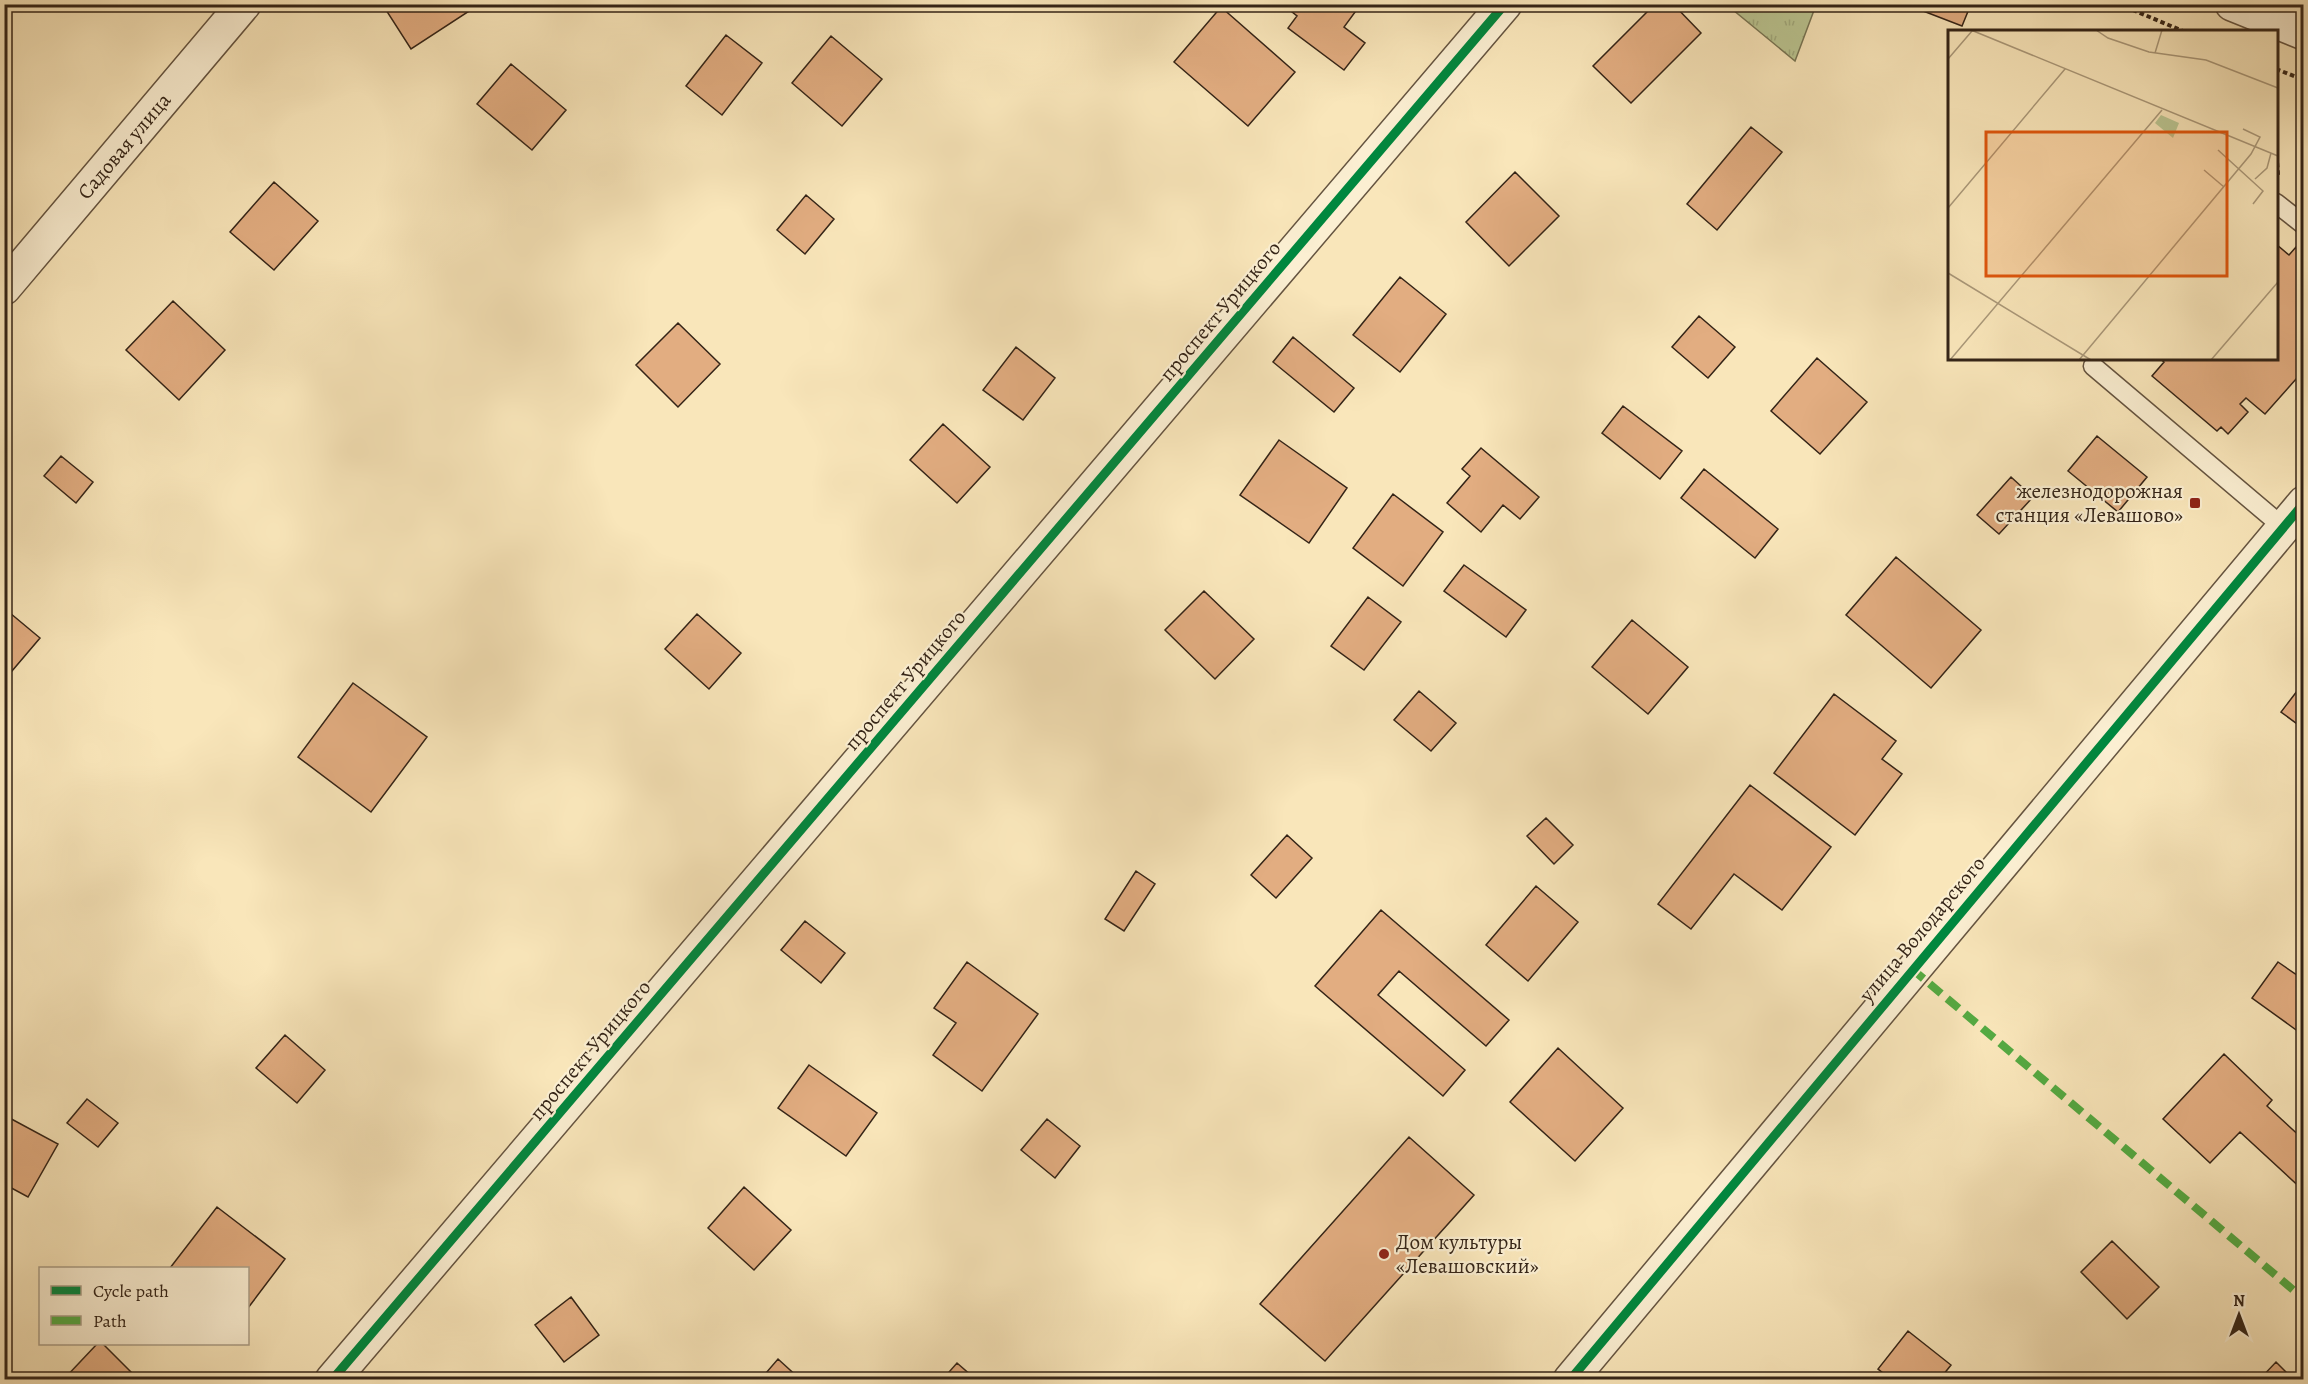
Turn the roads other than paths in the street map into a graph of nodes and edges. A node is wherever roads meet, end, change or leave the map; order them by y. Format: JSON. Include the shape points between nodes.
{"nodes":[{"id":1,"x":244,"y":4,"type":"edge"},
{"id":2,"x":1505,"y":4,"type":"edge"},
{"id":3,"x":2232,"y":4,"type":"edge"},
{"id":4,"x":2304,"y":33,"type":"edge"},
{"id":5,"x":2278,"y":204,"type":"edge"},
{"id":6,"x":2304,"y":225,"type":"edge"},
{"id":7,"x":4,"y":288,"type":"edge"},
{"id":8,"x":2093,"y":366,"type":"dead end"},
{"id":9,"x":2293,"y":515,"type":"edge"},
{"id":10,"x":332,"y":1380,"type":"edge"},
{"id":11,"x":1570,"y":1380,"type":"edge"}],
"edges":[{"from":1,"to":7,"type":"street","name":"Садовая улица"},
{"from":2,"to":10,"type":"street","name":"проспект Урицкого"},
{"from":3,"to":4,"type":"street"},
{"from":5,"to":6,"type":"lane"},
{"from":8,"to":9,"type":"lane"},
{"from":9,"to":11,"type":"street","name":"улица Володарского"}]}
